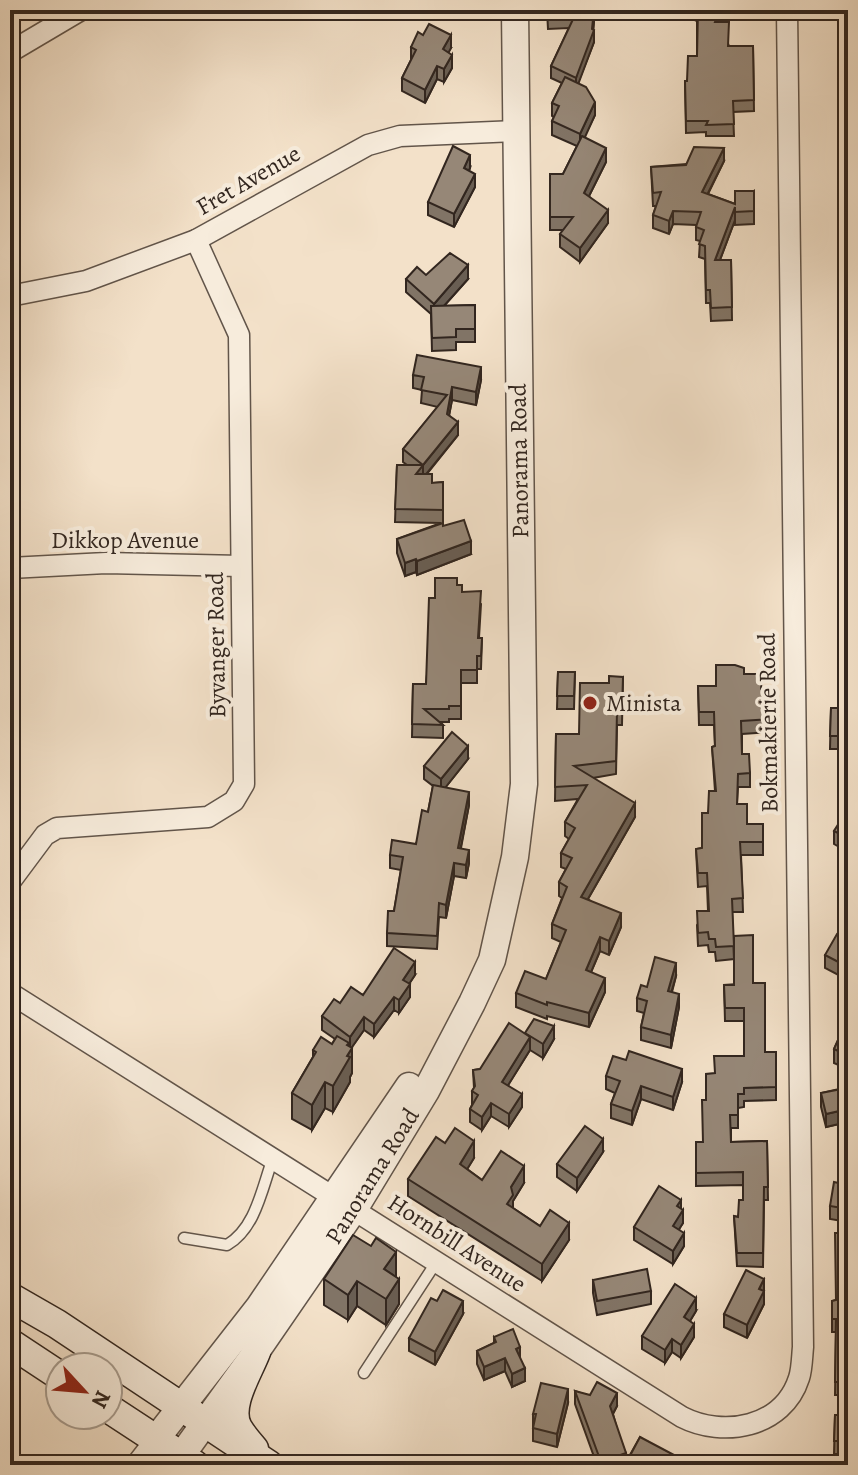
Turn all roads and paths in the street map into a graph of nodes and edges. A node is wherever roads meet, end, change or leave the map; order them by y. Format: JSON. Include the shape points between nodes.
{"nodes":[{"id":1,"x":81,"y":10,"type":"edge"},
{"id":2,"x":515,"y":10,"type":"edge"},
{"id":3,"x":787,"y":10,"type":"edge"},
{"id":4,"x":10,"y":52,"type":"edge"},
{"id":5,"x":515,"y":131,"type":"junction"},
{"id":6,"x":196,"y":240,"type":"junction"},
{"id":7,"x":10,"y":296,"type":"edge"},
{"id":8,"x":241,"y":566,"type":"junction"},
{"id":9,"x":10,"y":568,"type":"edge"},
{"id":10,"x":10,"y":882,"type":"edge"},
{"id":11,"x":10,"y":993,"type":"edge"},
{"id":12,"x":273,"y":1158,"type":"junction"},
{"id":13,"x":344,"y":1202,"type":"junction"},
{"id":14,"x":184,"y":1238,"type":"dead end"},
{"id":15,"x":437,"y":1261,"type":"junction"},
{"id":16,"x":10,"y":1297,"type":"edge"},
{"id":17,"x":10,"y":1343,"type":"edge"},
{"id":18,"x":256,"y":1352,"type":"junction"},
{"id":19,"x":44,"y":1365,"type":"edge"},
{"id":20,"x":364,"y":1373,"type":"dead end"},
{"id":21,"x":181,"y":1405,"type":"junction"},
{"id":22,"x":124,"y":1418,"type":"edge"},
{"id":23,"x":763,"y":1420,"type":"joint"},
{"id":24,"x":206,"y":1423,"type":"junction"},
{"id":25,"x":156,"y":1439,"type":"junction"},
{"id":26,"x":183,"y":1462,"type":"edge"},
{"id":27,"x":266,"y":1463,"type":"edge"},
{"id":28,"x":136,"y":1465,"type":"edge"}],
"edges":[{"from":1,"to":4,"type":"street"},
{"from":2,"to":5,"type":"street","name":"Panorama Road"},
{"from":3,"to":23,"type":"street","name":"Bokmakierie Road","via":[[803,1347],[798,1379],[783,1405]]},
{"from":5,"to":6,"type":"street","name":"Fret Avenue","via":[[400,136],[368,145]]},
{"from":5,"to":13,"type":"street","name":"Panorama Road","via":[[524,784],[515,857],[492,960],[472,1003],[426,1091]]},
{"from":6,"to":7,"type":"street","name":"Fret Avenue","via":[[86,281]]},
{"from":6,"to":8,"type":"street","name":"Byvanger Road","via":[[239,335]]},
{"from":8,"to":9,"type":"street","name":"Dikkop Avenue","via":[[106,563]]},
{"from":8,"to":10,"type":"street","name":"Byvanger Road","via":[[244,784],[234,801],[208,817],[57,828],[37,844]]},
{"from":11,"to":12,"type":"street","name":"Hornbill Avenue"},
{"from":12,"to":13,"type":"street","name":"Hornbill Avenue"},
{"from":12,"to":14,"type":"lane","via":[[241,1237],[227,1245]]},
{"from":13,"to":15,"type":"street","name":"Hornbill Avenue"},
{"from":13,"to":18,"type":"street","name":"Panorama Road"},
{"from":13,"to":21,"type":"street","name":"Panorama Road"},
{"from":15,"to":20,"type":"lane"},
{"from":15,"to":23,"type":"street","name":"Hornbill Avenue","via":[[697,1425],[728,1428]]},
{"from":16,"to":21,"type":"main road"},
{"from":17,"to":19,"type":"main road"},
{"from":18,"to":24,"type":"street","name":"Panorama Road"},
{"from":18,"to":27,"type":"main road","via":[[235,1415],[237,1426]]},
{"from":21,"to":24,"type":"main road"},
{"from":21,"to":25,"type":"street","name":"Panorama Road"},
{"from":22,"to":25,"type":"main road"},
{"from":24,"to":26,"type":"street","name":"Panorama Road"},
{"from":24,"to":27,"type":"main road"},
{"from":25,"to":26,"type":"main road"},
{"from":25,"to":28,"type":"street"}]}
